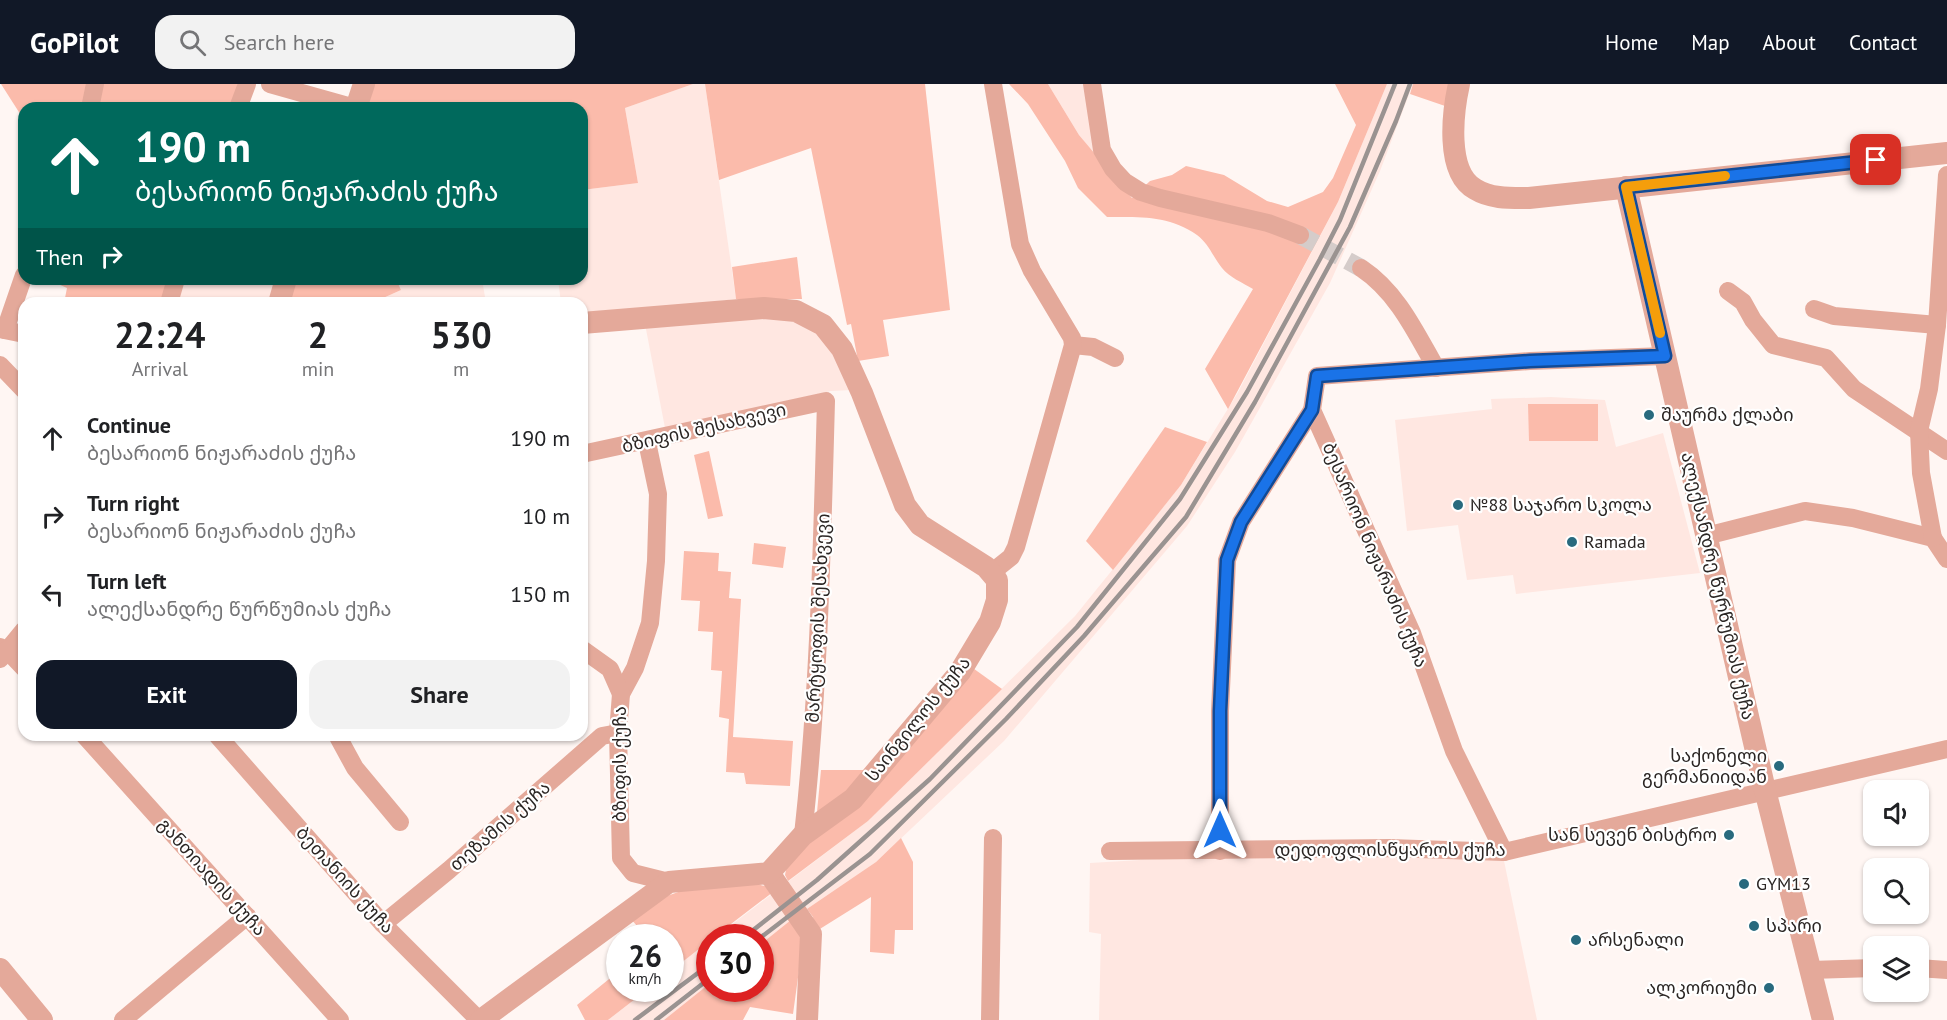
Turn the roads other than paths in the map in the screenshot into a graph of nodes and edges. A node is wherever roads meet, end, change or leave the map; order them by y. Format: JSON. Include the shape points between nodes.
{"nodes":[{"id":1,"x":95,"y":84,"type":"edge"},
{"id":2,"x":247,"y":84,"type":"edge"},
{"id":3,"x":270,"y":84,"type":"edge"},
{"id":4,"x":364,"y":84,"type":"edge"},
{"id":5,"x":993,"y":84,"type":"edge"},
{"id":6,"x":1092,"y":84,"type":"edge"},
{"id":7,"x":1459,"y":84,"type":"edge"},
{"id":8,"x":91,"y":102,"type":"edge"},
{"id":9,"x":240,"y":102,"type":"edge"},
{"id":10,"x":334,"y":102,"type":"edge"},
{"id":11,"x":357,"y":102,"type":"edge"},
{"id":12,"x":1947,"y":153,"type":"edge"},
{"id":13,"x":1947,"y":175,"type":"edge"},
{"id":14,"x":1626,"y":187,"type":"junction"},
{"id":15,"x":1300,"y":235,"type":"tunnel mouth"},
{"id":16,"x":1361,"y":267,"type":"tunnel mouth"},
{"id":17,"x":1944,"y":268,"type":"edge"},
{"id":18,"x":20,"y":285,"type":"edge"},
{"id":19,"x":1728,"y":291,"type":"dead end"},
{"id":20,"x":1814,"y":309,"type":"dead end"},
{"id":21,"x":588,"y":323,"type":"edge"},
{"id":22,"x":1937,"y":325,"type":"junction"},
{"id":23,"x":3,"y":330,"type":"edge"},
{"id":24,"x":18,"y":333,"type":"edge"},
{"id":25,"x":1073,"y":345,"type":"junction"},
{"id":26,"x":1665,"y":356,"type":"junction"},
{"id":27,"x":1115,"y":358,"type":"dead end"},
{"id":28,"x":0,"y":365,"type":"edge"},
{"id":29,"x":1436,"y":368,"type":"junction"},
{"id":30,"x":18,"y":384,"type":"edge"},
{"id":31,"x":826,"y":401,"type":"joint"},
{"id":32,"x":1312,"y":410,"type":"junction"},
{"id":33,"x":1919,"y":431,"type":"junction"},
{"id":34,"x":647,"y":442,"type":"junction"},
{"id":35,"x":1947,"y":451,"type":"edge"},
{"id":36,"x":588,"y":453,"type":"edge"},
{"id":37,"x":1706,"y":536,"type":"junction"},
{"id":38,"x":1933,"y":538,"type":"junction"},
{"id":39,"x":1947,"y":560,"type":"edge"},
{"id":40,"x":991,"y":573,"type":"junction"},
{"id":41,"x":18,"y":636,"type":"edge"},
{"id":42,"x":2,"y":652,"type":"edge"},
{"id":43,"x":588,"y":653,"type":"edge"},
{"id":44,"x":18,"y":664,"type":"edge"},
{"id":45,"x":621,"y":694,"type":"junction"},
{"id":46,"x":618,"y":733,"type":"junction"},
{"id":47,"x":89,"y":741,"type":"edge"},
{"id":48,"x":222,"y":741,"type":"edge"},
{"id":49,"x":341,"y":741,"type":"edge"},
{"id":50,"x":1947,"y":749,"type":"edge"},
{"id":51,"x":1765,"y":790,"type":"junction"},
{"id":52,"x":400,"y":822,"type":"dead end"},
{"id":53,"x":803,"y":835,"type":"junction"},
{"id":54,"x":993,"y":838,"type":"dead end"},
{"id":55,"x":1110,"y":851,"type":"dead end"},
{"id":56,"x":1221,"y":851,"type":"junction"},
{"id":57,"x":1504,"y":852,"type":"junction"},
{"id":58,"x":773,"y":879,"type":"junction"},
{"id":59,"x":669,"y":882,"type":"junction"},
{"id":60,"x":247,"y":916,"type":"junction"},
{"id":61,"x":383,"y":924,"type":"junction"},
{"id":62,"x":1863,"y":968,"type":"edge"},
{"id":63,"x":0,"y":969,"type":"edge"},
{"id":64,"x":1929,"y":969,"type":"edge"},
{"id":65,"x":1812,"y":970,"type":"junction"},
{"id":66,"x":1947,"y":970,"type":"edge"},
{"id":67,"x":42,"y":1020,"type":"edge"},
{"id":68,"x":123,"y":1020,"type":"edge"},
{"id":69,"x":340,"y":1020,"type":"edge"},
{"id":70,"x":480,"y":1020,"type":"edge"},
{"id":71,"x":807,"y":1020,"type":"edge"},
{"id":72,"x":990,"y":1020,"type":"edge"},
{"id":73,"x":1823,"y":1020,"type":"edge"}],
"edges":[{"from":1,"to":8,"type":"street"},
{"from":2,"to":9,"type":"street"},
{"from":3,"to":10,"type":"street"},
{"from":4,"to":11,"type":"street"},
{"from":5,"to":25,"type":"street","via":[[1020,244]]},
{"from":6,"to":15,"type":"street","via":[[1102,150],[1125,182],[1160,198],[1268,223]]},
{"from":7,"to":14,"type":"street","via":[[1451,119],[1455,149],[1463,177],[1474,189],[1498,197],[1529,198]]},
{"from":12,"to":14,"type":"street"},
{"from":13,"to":17,"type":"street"},
{"from":14,"to":26,"type":"street","name":"ალექსანდრე წურწუმიას ქუჩა"},
{"from":16,"to":29,"type":"street","via":[[1381,281],[1408,318]]},
{"from":17,"to":22,"type":"street"},
{"from":18,"to":23,"type":"street"},
{"from":19,"to":33,"type":"street","via":[[1743,302],[1773,345],[1826,358],[1854,389]]},
{"from":20,"to":22,"type":"street","via":[[1834,316]]},
{"from":21,"to":40,"type":"street","via":[[764,308],[796,311],[823,325],[842,349],[905,505],[920,525]]},
{"from":22,"to":33,"type":"street"},
{"from":23,"to":24,"type":"street"},
{"from":25,"to":27,"type":"street","via":[[1093,347]]},
{"from":25,"to":40,"type":"street","via":[[1016,546],[1011,556]]},
{"from":26,"to":29,"type":"street"},
{"from":26,"to":37,"type":"street","name":"ალექსანდრე წურწუმიას ქუჩა"},
{"from":28,"to":30,"type":"street"},
{"from":29,"to":32,"type":"street","via":[[1317,376]]},
{"from":31,"to":34,"type":"street","name":"ბზიფის შესახვევი"},
{"from":31,"to":53,"type":"street","name":"მარტყოფის შესახვევი","via":[[822,571],[812,752]]},
{"from":32,"to":56,"type":"street","via":[[1241,522],[1227,560],[1220,711]]},
{"from":32,"to":57,"type":"street","name":"ბესარიონ ნიჟარაძის ქუჩა","via":[[1412,633],[1454,751]]},
{"from":33,"to":35,"type":"street"},
{"from":33,"to":38,"type":"street","via":[[1921,473]]},
{"from":34,"to":36,"type":"street","name":"ბზიფის შესახვევი"},
{"from":34,"to":45,"type":"street","name":"ბზიფის ქუჩა","via":[[658,494],[650,623],[635,668]]},
{"from":37,"to":38,"type":"street","via":[[1804,511],[1853,518]]},
{"from":37,"to":51,"type":"street","name":"ალექსანდრე წურწუმიას ქუჩა"},
{"from":38,"to":39,"type":"street"},
{"from":40,"to":53,"type":"street","name":"საინგილოს ქუჩა","via":[[997,580],[994,611],[960,672],[853,799]]},
{"from":41,"to":42,"type":"street"},
{"from":42,"to":44,"type":"street"},
{"from":43,"to":45,"type":"street","via":[[610,669]]},
{"from":45,"to":46,"type":"street","name":"ბზიფის ქუჩა"},
{"from":46,"to":59,"type":"street","name":"ბზიფის ქუჩა","via":[[621,858],[633,873]]},
{"from":46,"to":61,"type":"street","name":"თეზამის ქუჩა","via":[[602,736]]},
{"from":47,"to":60,"type":"street","name":"განთიადის ქუჩა"},
{"from":48,"to":61,"type":"street","name":"ბეთანიის ქუჩა"},
{"from":49,"to":52,"type":"street","via":[[355,768]]},
{"from":50,"to":51,"type":"street","name":"დედოფლისწყაროს ქუჩა"},
{"from":51,"to":57,"type":"street","name":"დედოფლისწყაროს ქუჩა"},
{"from":51,"to":65,"type":"street","name":"ალექსანდრე წურწუმიას ქუჩა"},
{"from":53,"to":58,"type":"street","name":"საინგილოს ქუჩა"},
{"from":54,"to":72,"type":"street"},
{"from":55,"to":56,"type":"street","name":"დედოფლისწყაროს ქუჩა"},
{"from":56,"to":57,"type":"street","name":"დედოფლისწყაროს ქუჩა","via":[[1390,848]]},
{"from":58,"to":59,"type":"street"},
{"from":58,"to":71,"type":"street","via":[[811,934]]},
{"from":59,"to":70,"type":"street"},
{"from":60,"to":68,"type":"street"},
{"from":60,"to":69,"type":"street","name":"განთიადის ქუჩა"},
{"from":61,"to":70,"type":"street","name":"ბეთანიის ქუჩა"},
{"from":62,"to":65,"type":"street"},
{"from":63,"to":67,"type":"street"},
{"from":64,"to":66,"type":"street"},
{"from":65,"to":73,"type":"street","name":"ალექსანდრე წურწუმიას ქუჩა"}]}
